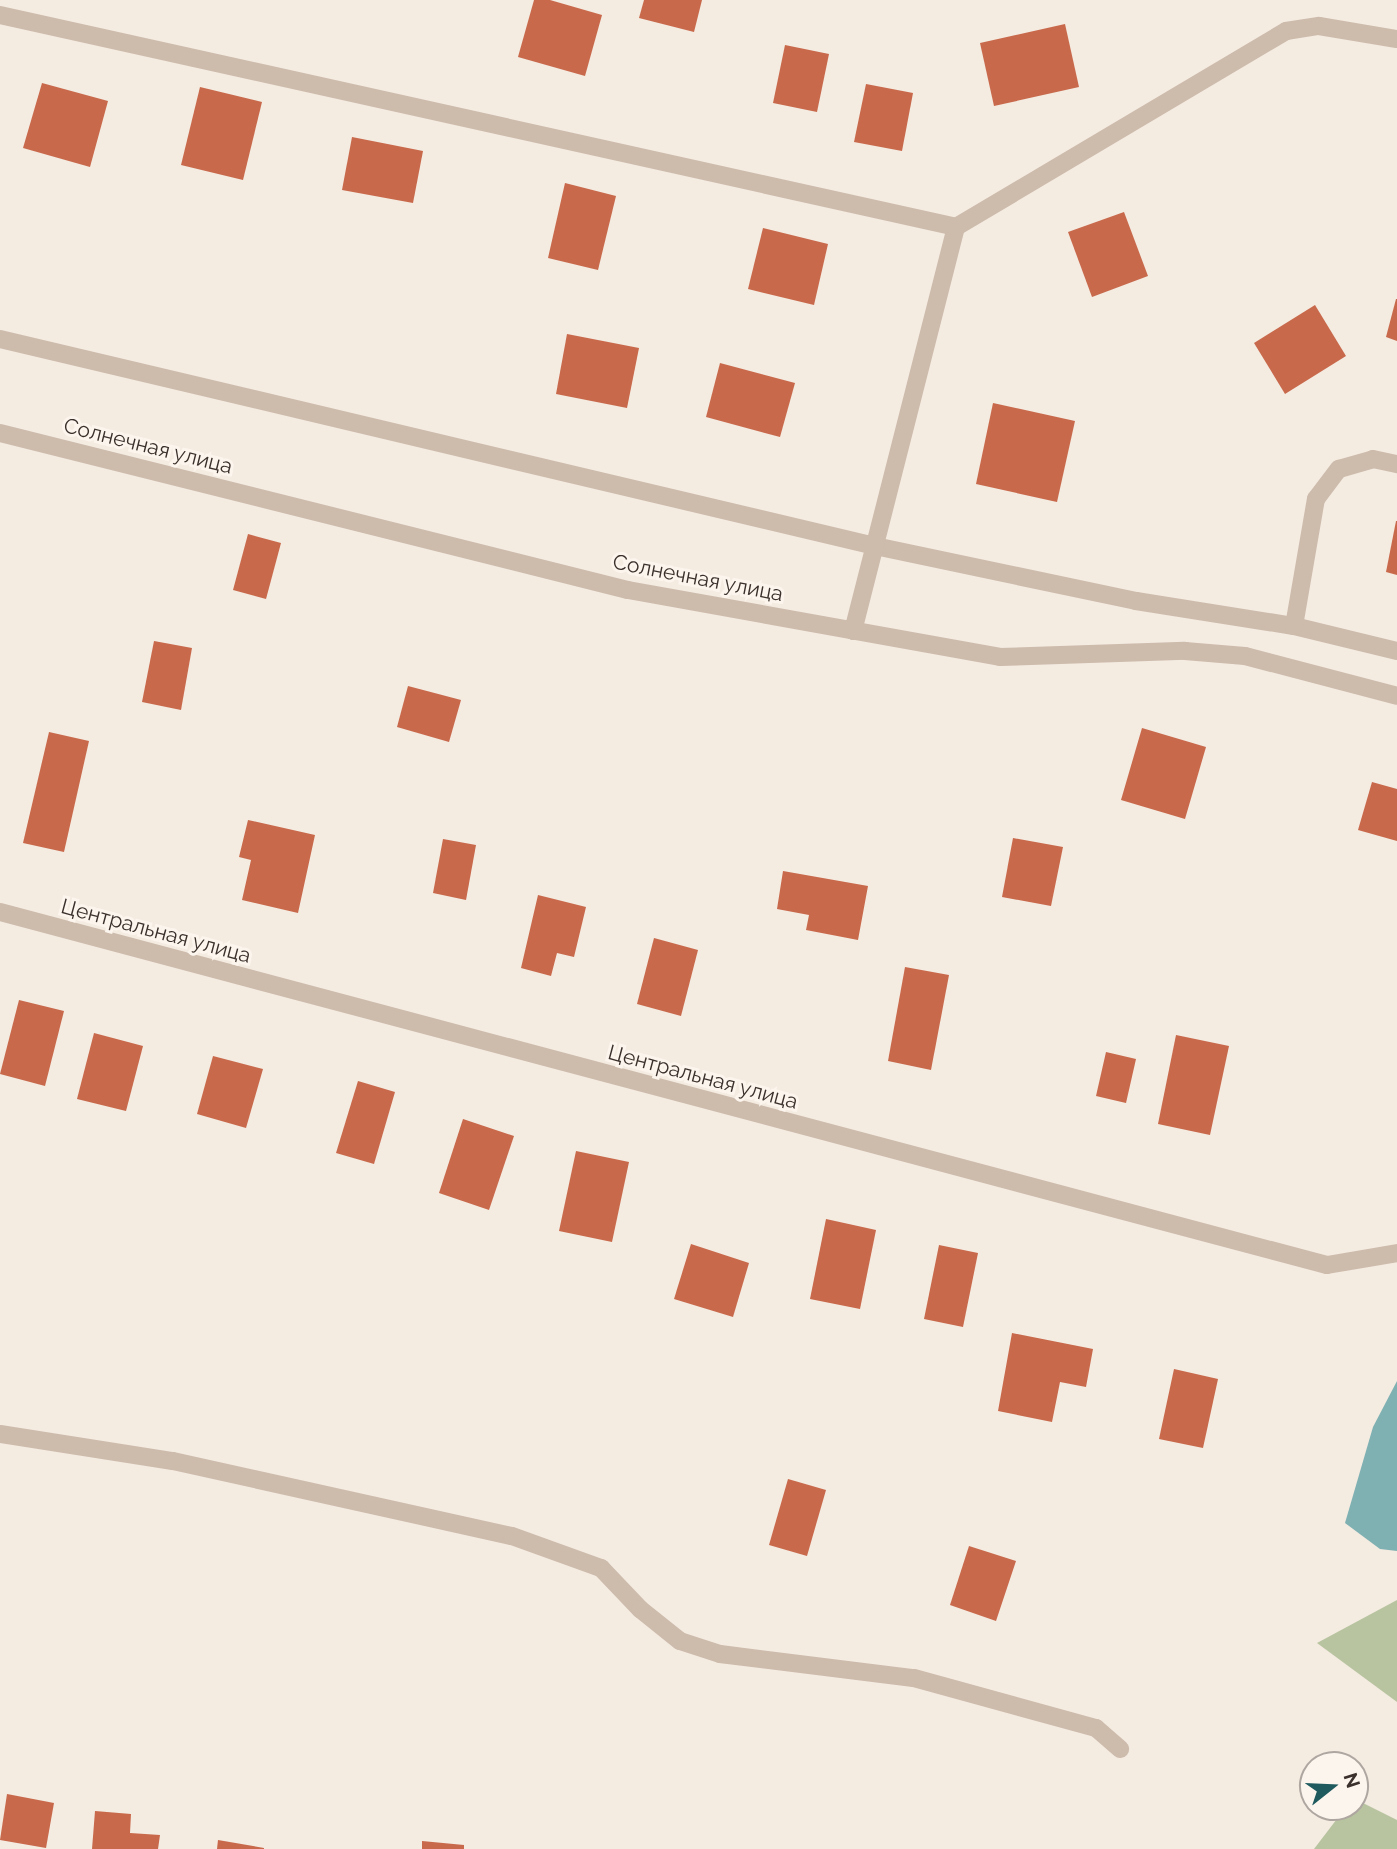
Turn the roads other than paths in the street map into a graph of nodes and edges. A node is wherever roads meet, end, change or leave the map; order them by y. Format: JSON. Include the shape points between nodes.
{"nodes":[{"id":1,"x":0,"y":15,"type":"edge"},
{"id":2,"x":1397,"y":39,"type":"edge"},
{"id":3,"x":956,"y":227,"type":"junction"},
{"id":4,"x":0,"y":339,"type":"edge"},
{"id":5,"x":0,"y":433,"type":"edge"},
{"id":6,"x":1397,"y":464,"type":"edge"},
{"id":7,"x":875,"y":546,"type":"junction"},
{"id":8,"x":1294,"y":625,"type":"junction"},
{"id":9,"x":853,"y":631,"type":"junction"},
{"id":10,"x":1397,"y":651,"type":"edge"},
{"id":11,"x":1397,"y":696,"type":"edge"},
{"id":12,"x":0,"y":912,"type":"edge"},
{"id":13,"x":1397,"y":1253,"type":"edge"},
{"id":14,"x":0,"y":1434,"type":"edge"},
{"id":15,"x":1120,"y":1749,"type":"dead end"}],
"edges":[{"from":1,"to":3,"type":"street"},
{"from":2,"to":3,"type":"street","via":[[1320,26],[1286,31]]},
{"from":3,"to":7,"type":"street"},
{"from":4,"to":7,"type":"street"},
{"from":5,"to":9,"type":"street","name":"Солнечная улица","via":[[628,590]]},
{"from":6,"to":8,"type":"street","via":[[1373,458],[1339,469],[1316,499]]},
{"from":7,"to":8,"type":"street","via":[[1136,601]]},
{"from":7,"to":9,"type":"street"},
{"from":8,"to":10,"type":"street"},
{"from":9,"to":11,"type":"street","name":"Солнечная улица","via":[[1000,657],[1185,651],[1245,656]]},
{"from":12,"to":13,"type":"street","name":"Центральная улица","via":[[1327,1265]]},
{"from":14,"to":15,"type":"street","via":[[173,1461],[512,1536],[601,1567],[640,1609],[680,1641],[720,1654],[914,1678],[1096,1728]]}]}
